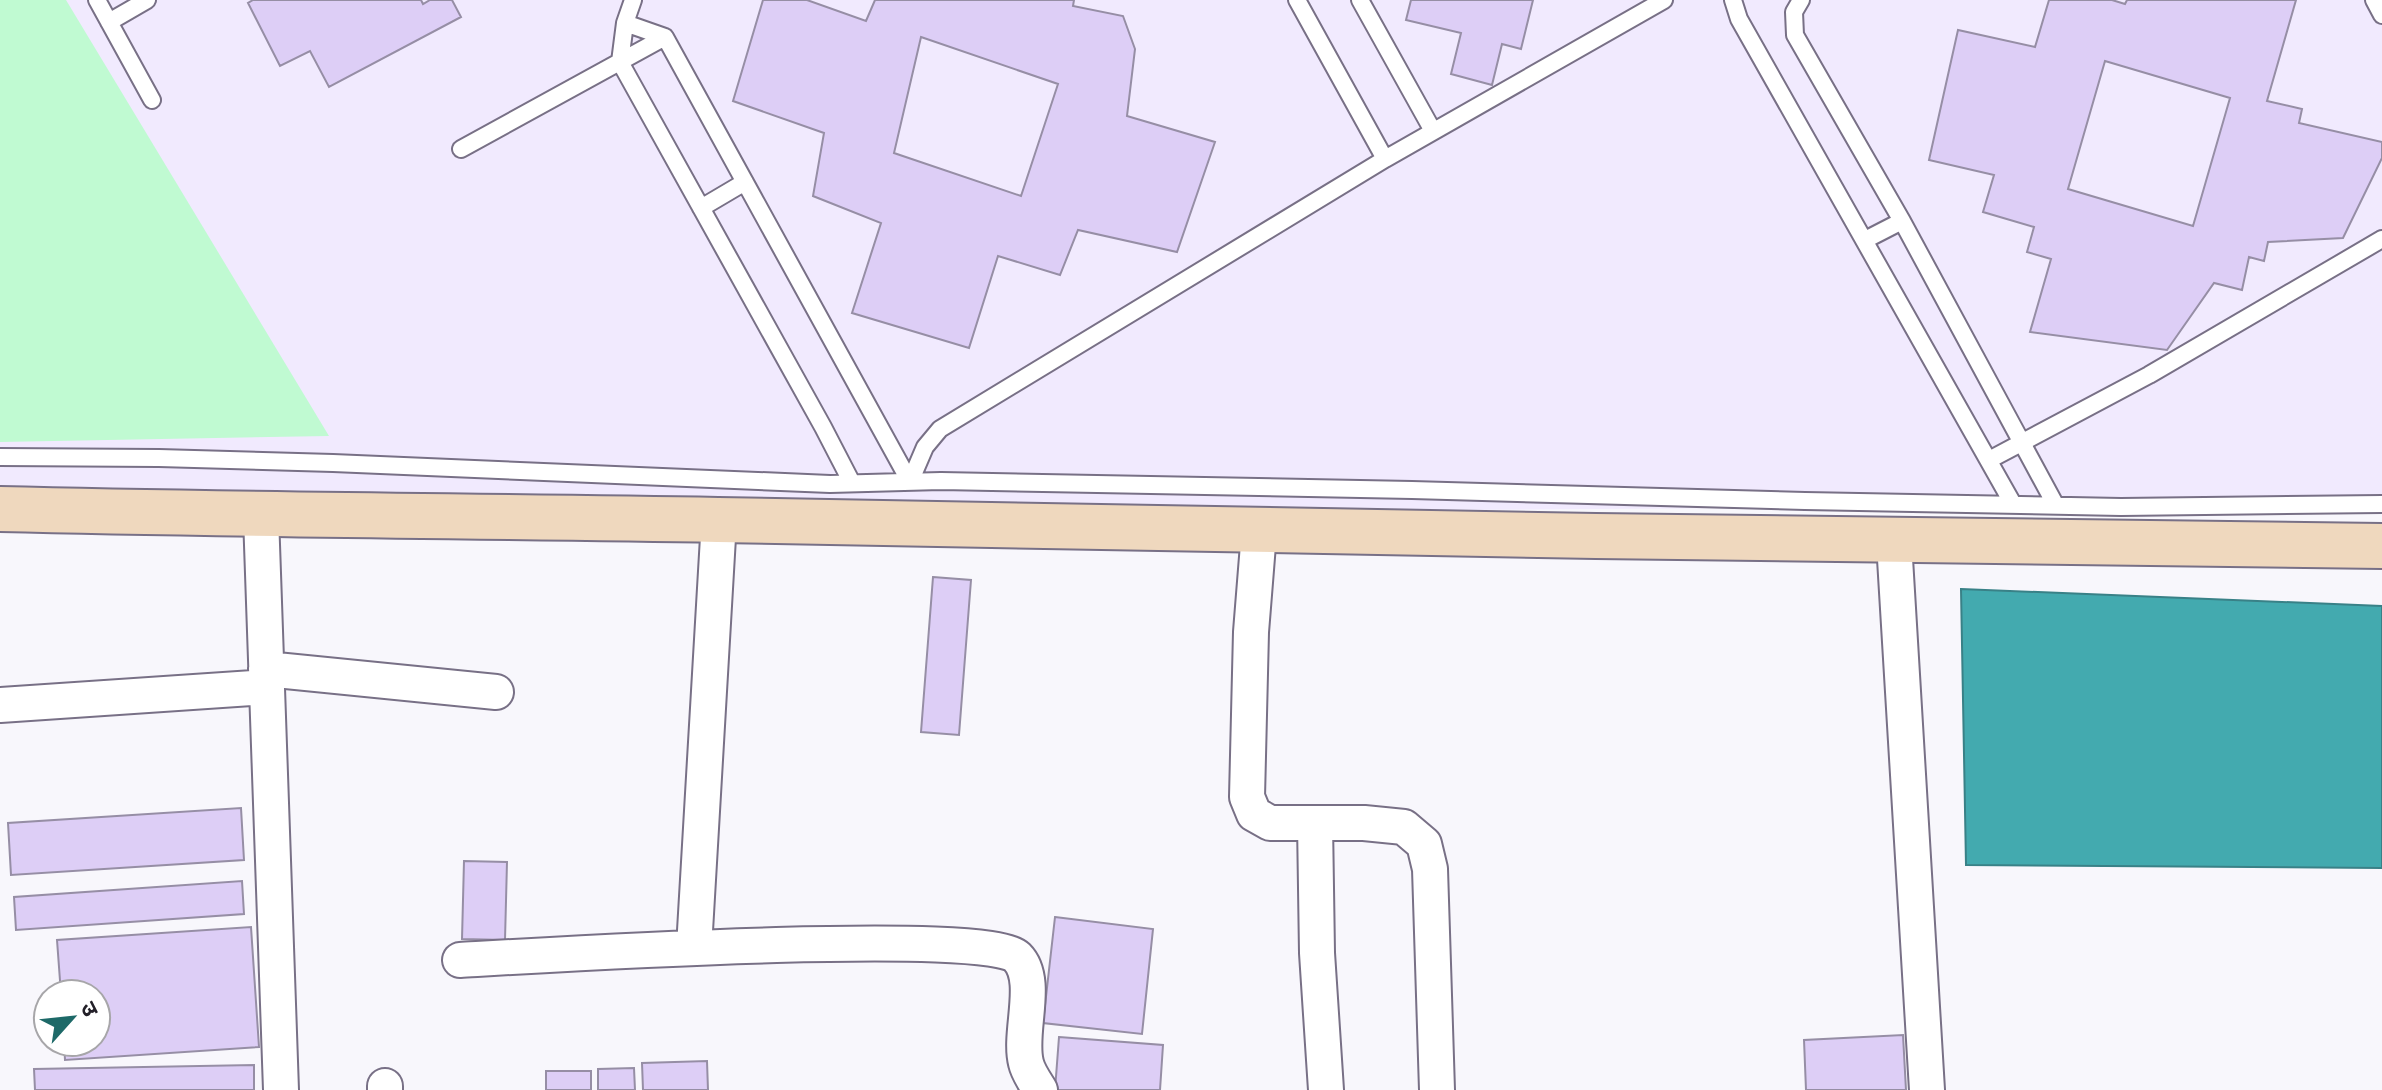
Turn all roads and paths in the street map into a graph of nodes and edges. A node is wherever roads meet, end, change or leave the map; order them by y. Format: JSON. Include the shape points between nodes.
{"nodes":[{"id":1,"x":97,"y":0,"type":"edge"},
{"id":2,"x":147,"y":0,"type":"edge"},
{"id":3,"x":633,"y":0,"type":"edge"},
{"id":4,"x":1297,"y":0,"type":"edge"},
{"id":5,"x":1360,"y":0,"type":"edge"},
{"id":6,"x":1664,"y":0,"type":"edge"},
{"id":7,"x":1733,"y":0,"type":"edge"},
{"id":8,"x":1801,"y":0,"type":"edge"},
{"id":9,"x":2374,"y":0,"type":"edge"},
{"id":10,"x":2382,"y":15,"type":"edge"},
{"id":11,"x":109,"y":22,"type":"junction"},
{"id":12,"x":625,"y":23,"type":"junction"},
{"id":13,"x":665,"y":37,"type":"junction"},
{"id":14,"x":620,"y":62,"type":"junction"},
{"id":15,"x":152,"y":100,"type":"dead end"},
{"id":16,"x":1433,"y":131,"type":"junction"},
{"id":17,"x":461,"y":149,"type":"dead end"},
{"id":18,"x":1385,"y":159,"type":"junction"},
{"id":19,"x":745,"y":182,"type":"junction"},
{"id":20,"x":701,"y":208,"type":"junction"},
{"id":21,"x":1902,"y":221,"type":"junction"},
{"id":22,"x":2382,"y":239,"type":"edge"},
{"id":23,"x":1865,"y":240,"type":"junction"},
{"id":24,"x":2020,"y":443,"type":"junction"},
{"id":25,"x":0,"y":457,"type":"edge"},
{"id":26,"x":1989,"y":460,"type":"junction"},
{"id":27,"x":910,"y":482,"type":"junction"},
{"id":28,"x":852,"y":483,"type":"junction"},
{"id":29,"x":2013,"y":504,"type":"junction"},
{"id":30,"x":2055,"y":504,"type":"junction"},
{"id":31,"x":2382,"y":504,"type":"edge"},
{"id":32,"x":0,"y":509,"type":"edge"},
{"id":33,"x":261,"y":516,"type":"junction"},
{"id":34,"x":719,"y":520,"type":"junction"},
{"id":35,"x":1259,"y":532,"type":"junction"},
{"id":36,"x":1894,"y":542,"type":"junction"},
{"id":37,"x":2382,"y":546,"type":"edge"},
{"id":38,"x":267,"y":678,"type":"junction"},
{"id":39,"x":496,"y":692,"type":"dead end"},
{"id":40,"x":0,"y":705,"type":"edge"},
{"id":41,"x":1315,"y":823,"type":"junction"},
{"id":42,"x":694,"y":948,"type":"junction"},
{"id":43,"x":460,"y":960,"type":"dead end"},
{"id":44,"x":281,"y":1090,"type":"edge"},
{"id":45,"x":1040,"y":1090,"type":"edge"},
{"id":46,"x":1326,"y":1090,"type":"edge"},
{"id":47,"x":1437,"y":1090,"type":"edge"},
{"id":48,"x":1927,"y":1090,"type":"edge"}],
"edges":[{"from":1,"to":11,"type":"lane"},
{"from":2,"to":11,"type":"lane"},
{"from":3,"to":12,"type":"lane"},
{"from":4,"to":18,"type":"lane"},
{"from":5,"to":16,"type":"lane"},
{"from":6,"to":16,"type":"lane"},
{"from":7,"to":23,"type":"lane"},
{"from":8,"to":21,"type":"lane","via":[[1794,12],[1795,35]]},
{"from":9,"to":10,"type":"lane"},
{"from":11,"to":15,"type":"lane"},
{"from":12,"to":13,"type":"lane"},
{"from":12,"to":14,"type":"lane"},
{"from":13,"to":14,"type":"lane"},
{"from":13,"to":19,"type":"lane"},
{"from":14,"to":17,"type":"lane"},
{"from":14,"to":20,"type":"lane"},
{"from":16,"to":18,"type":"lane"},
{"from":18,"to":27,"type":"lane","via":[[940,429],[925,447]]},
{"from":19,"to":20,"type":"lane"},
{"from":19,"to":27,"type":"lane"},
{"from":20,"to":28,"type":"lane"},
{"from":21,"to":23,"type":"lane"},
{"from":21,"to":24,"type":"lane"},
{"from":22,"to":24,"type":"lane","via":[[2149,375]]},
{"from":23,"to":26,"type":"lane"},
{"from":24,"to":26,"type":"lane"},
{"from":24,"to":30,"type":"lane"},
{"from":25,"to":28,"type":"lane","via":[[333,463]]},
{"from":26,"to":29,"type":"lane"},
{"from":27,"to":28,"type":"lane"},
{"from":27,"to":29,"type":"lane"},
{"from":29,"to":30,"type":"lane"},
{"from":30,"to":31,"type":"lane"},
{"from":32,"to":33,"type":"street"},
{"from":33,"to":34,"type":"street"},
{"from":33,"to":38,"type":"street"},
{"from":34,"to":35,"type":"street"},
{"from":34,"to":42,"type":"street"},
{"from":35,"to":36,"type":"street"},
{"from":35,"to":41,"type":"street","via":[[1247,797],[1254,814],[1270,823]]},
{"from":36,"to":37,"type":"street"},
{"from":36,"to":48,"type":"street"},
{"from":38,"to":39,"type":"street"},
{"from":38,"to":40,"type":"street"},
{"from":38,"to":44,"type":"street"},
{"from":41,"to":46,"type":"street"},
{"from":41,"to":47,"type":"street","via":[[1404,827],[1424,844],[1430,869]]},
{"from":42,"to":43,"type":"street"},
{"from":42,"to":45,"type":"street","via":[[928,943],[1014,954],[1025,967],[1027,981],[1026,1062]]}]}
